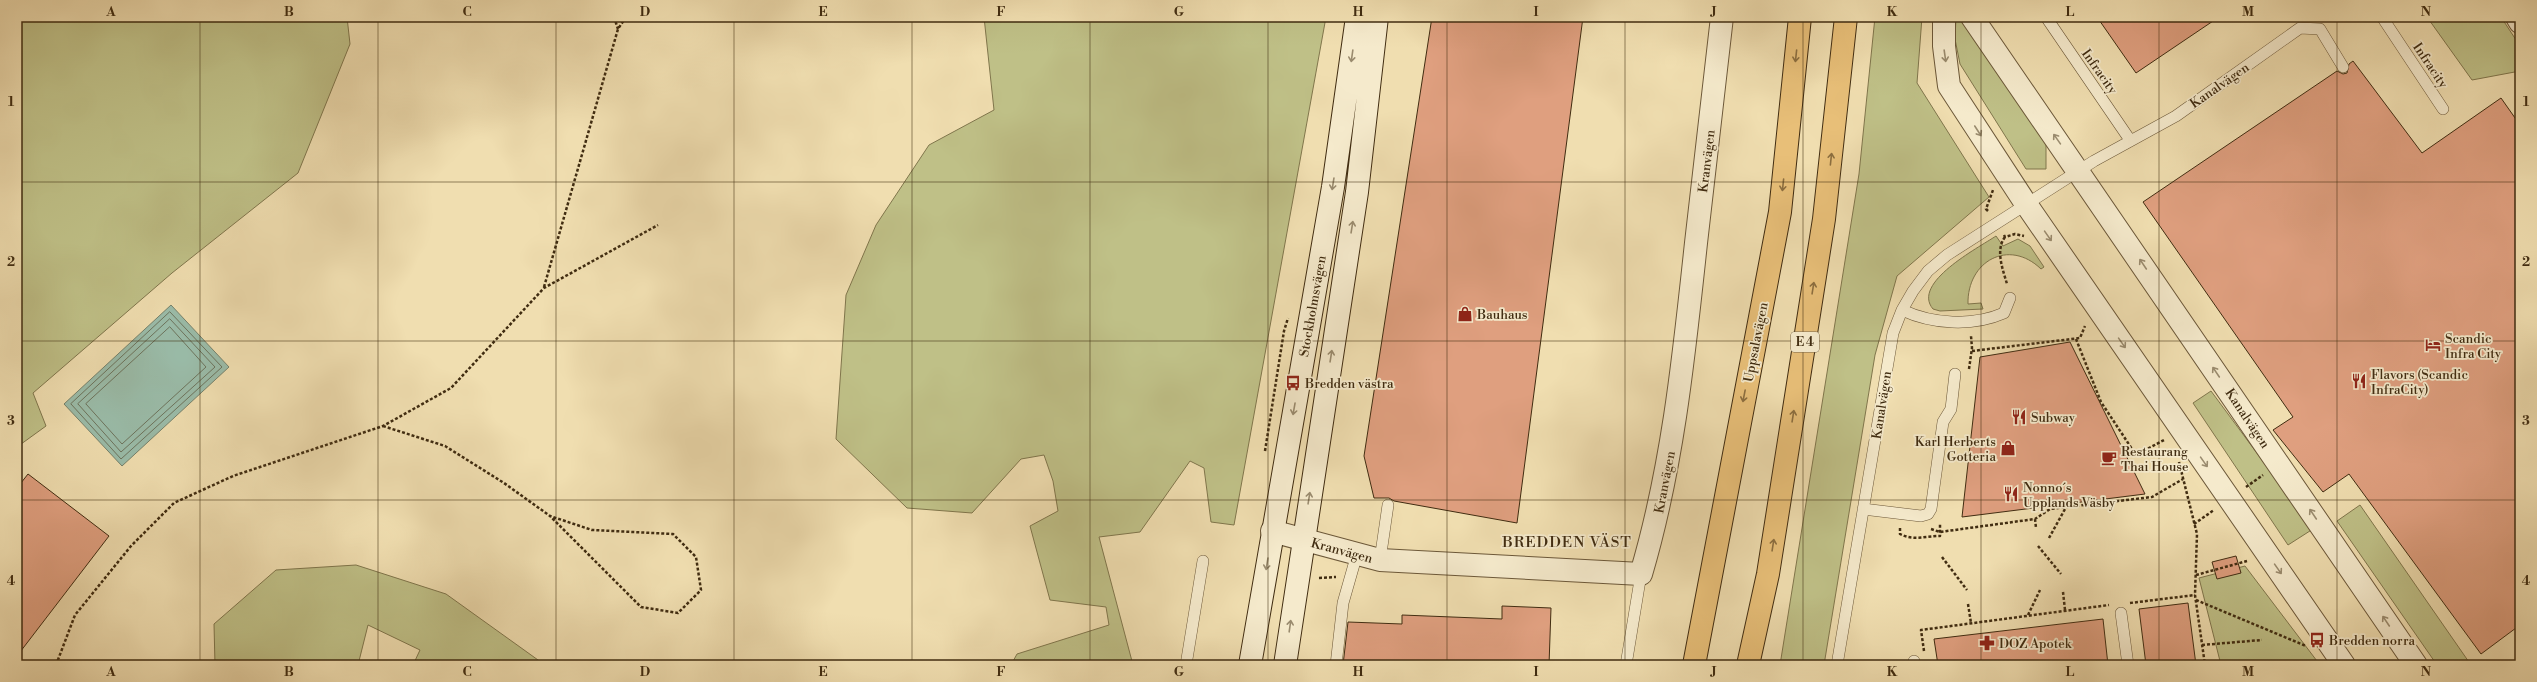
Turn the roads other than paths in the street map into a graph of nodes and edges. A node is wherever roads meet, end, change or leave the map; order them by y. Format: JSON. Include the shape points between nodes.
{"nodes":[{"id":1,"x":1357,"y":17,"type":"edge"},
{"id":2,"x":1377,"y":17,"type":"edge"},
{"id":3,"x":1722,"y":17,"type":"edge"},
{"id":4,"x":1800,"y":17,"type":"edge"},
{"id":5,"x":1846,"y":17,"type":"edge"},
{"id":6,"x":1944,"y":17,"type":"edge"},
{"id":7,"x":1972,"y":17,"type":"edge"},
{"id":8,"x":2046,"y":17,"type":"edge"},
{"id":9,"x":2382,"y":17,"type":"edge"},
{"id":10,"x":2517,"y":17,"type":"edge"},
{"id":11,"x":2520,"y":22,"type":"edge"},
{"id":12,"x":2343,"y":67,"type":"dead end"},
{"id":13,"x":2443,"y":108,"type":"dead end"},
{"id":14,"x":2130,"y":140,"type":"junction"},
{"id":15,"x":2079,"y":171,"type":"junction"},
{"id":16,"x":2026,"y":204,"type":"junction"},
{"id":17,"x":2010,"y":298,"type":"road end"},
{"id":18,"x":1902,"y":310,"type":"junction"},
{"id":19,"x":1955,"y":374,"type":"dead end"},
{"id":20,"x":1731,"y":465,"type":"junction"},
{"id":21,"x":1388,"y":505,"type":"dead end"},
{"id":22,"x":1863,"y":509,"type":"junction"},
{"id":23,"x":1272,"y":531,"type":"junction"},
{"id":24,"x":1302,"y":539,"type":"junction"},
{"id":25,"x":1357,"y":554,"type":"junction"},
{"id":26,"x":1380,"y":560,"type":"junction"},
{"id":27,"x":1203,"y":561,"type":"dead end"},
{"id":28,"x":1641,"y":574,"type":"junction"},
{"id":29,"x":1768,"y":574,"type":"junction"},
{"id":30,"x":2118,"y":609,"type":"road end"},
{"id":31,"x":1186,"y":665,"type":"edge"},
{"id":32,"x":1250,"y":665,"type":"edge"},
{"id":33,"x":1285,"y":665,"type":"edge"},
{"id":34,"x":1336,"y":665,"type":"edge"},
{"id":35,"x":1626,"y":665,"type":"edge"},
{"id":36,"x":1682,"y":665,"type":"edge"},
{"id":37,"x":1694,"y":665,"type":"edge"},
{"id":38,"x":1748,"y":665,"type":"edge"},
{"id":39,"x":1754,"y":665,"type":"edge"},
{"id":40,"x":1836,"y":665,"type":"edge"},
{"id":41,"x":2128,"y":665,"type":"edge"},
{"id":42,"x":2344,"y":665,"type":"edge"},
{"id":43,"x":2416,"y":665,"type":"edge"}],
"edges":[{"from":1,"to":23,"type":"street","name":"Stockholmsvägen","one_way":true,"via":[[1333,187]]},
{"from":24,"to":2,"type":"street","name":"Stockholmsvägen","one_way":true,"via":[[1357,192]]},
{"from":3,"to":28,"type":"street","name":"Kranvägen","via":[[1688,324],[1670,457]]},
{"from":4,"to":20,"type":"highway","name":"Uppsalavägen","one_way":true,"via":[[1780,212]]},
{"from":29,"to":5,"type":"highway","number":"E 4","one_way":true,"via":[[1824,219]]},
{"from":6,"to":16,"type":"street","one_way":true,"via":[[1944,46],[1949,86]]},
{"from":15,"to":7,"type":"street","name":"Kanalvägen","one_way":true},
{"from":8,"to":14,"type":"lane","name":"Infracity"},
{"from":9,"to":13,"type":"lane","name":"Infracity"},
{"from":10,"to":11,"type":"street"},
{"from":12,"to":14,"type":"lane","name":"Kanalvägen","via":[[2320,29],[2300,28],[2176,116]]},
{"from":14,"to":15,"type":"lane","name":"Kanalvägen"},
{"from":15,"to":16,"type":"lane","name":"Kanalvägen"},
{"from":43,"to":15,"type":"street","name":"Kanalvägen","one_way":true},
{"from":16,"to":18,"type":"lane","name":"Kanalvägen","via":[[1928,271]]},
{"from":16,"to":42,"type":"street","one_way":true},
{"from":17,"to":18,"type":"lane","via":[[2004,313],[1994,318],[1968,321],[1918,318]]},
{"from":18,"to":22,"type":"lane","name":"Kanalvägen","via":[[1893,333]]},
{"from":19,"to":22,"type":"lane","via":[[1951,409],[1942,422],[1931,509],[1928,514],[1922,516]]},
{"from":20,"to":36,"type":"highway"},
{"from":20,"to":37,"type":"highway","name":"Uppsalavägen"},
{"from":21,"to":26,"type":"lane"},
{"from":22,"to":40,"type":"lane","name":"Kanalvägen"},
{"from":23,"to":24,"type":"street","name":"Kranvägen"},
{"from":23,"to":32,"type":"street","name":"Stockholmsvägen","one_way":true},
{"from":24,"to":25,"type":"street","name":"Kranvägen"},
{"from":33,"to":24,"type":"street","name":"Stockholmsvägen","one_way":true},
{"from":25,"to":26,"type":"street","name":"Kranvägen"},
{"from":25,"to":34,"type":"lane","via":[[1343,603]]},
{"from":26,"to":28,"type":"street","name":"Kranvägen"},
{"from":27,"to":31,"type":"lane"},
{"from":28,"to":35,"type":"lane"},
{"from":29,"to":38,"type":"highway","number":"E 4"},
{"from":29,"to":39,"type":"highway"},
{"from":30,"to":41,"type":"lane"}]}
